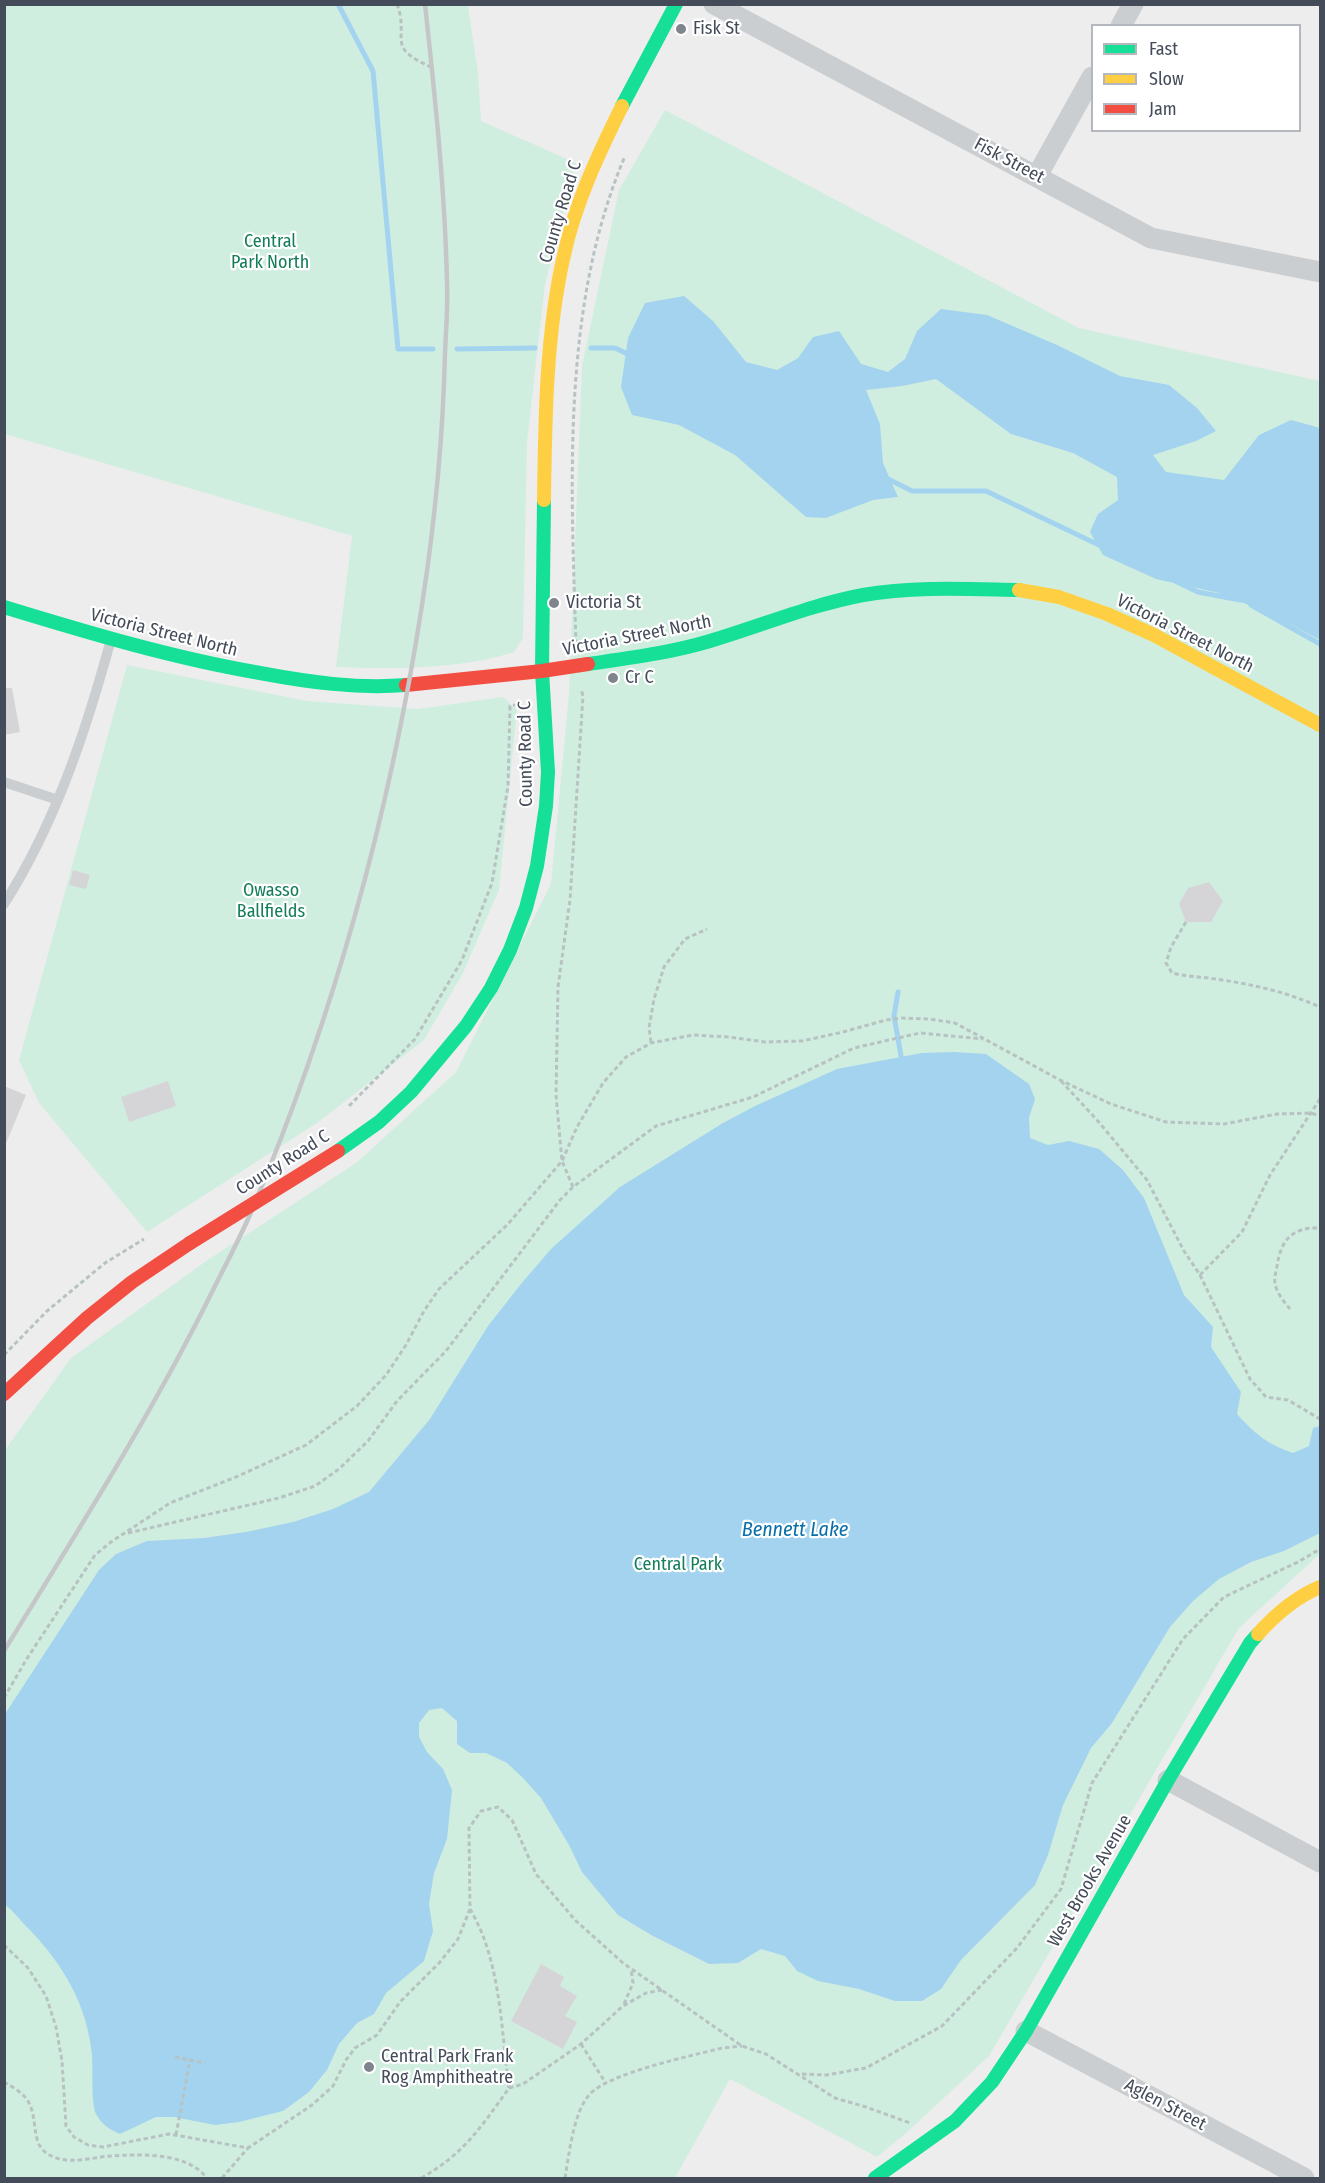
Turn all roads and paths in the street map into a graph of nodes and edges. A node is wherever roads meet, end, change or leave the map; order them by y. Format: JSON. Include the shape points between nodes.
{"nodes":[{"id":1,"x":397,"y":4,"type":"edge"},
{"id":2,"x":676,"y":4,"type":"edge"},
{"id":3,"x":714,"y":4,"type":"edge"},
{"id":4,"x":1133,"y":4,"type":"edge"},
{"id":5,"x":1122,"y":24,"type":"edge"},
{"id":6,"x":431,"y":68,"type":"dead end"},
{"id":7,"x":1091,"y":78,"type":"edge"},
{"id":8,"x":626,"y":156,"type":"dead end"},
{"id":9,"x":1037,"y":176,"type":"junction"},
{"id":10,"x":1320,"y":272,"type":"edge"},
{"id":11,"x":4,"y":607,"type":"edge"},
{"id":12,"x":111,"y":640,"type":"junction"},
{"id":13,"x":577,"y":666,"type":"junction"},
{"id":14,"x":542,"y":671,"type":"junction"},
{"id":15,"x":510,"y":706,"type":"dead end"},
{"id":16,"x":1320,"y":725,"type":"edge"},
{"id":17,"x":4,"y":782,"type":"edge"},
{"id":18,"x":58,"y":800,"type":"junction"},
{"id":19,"x":4,"y":904,"type":"edge"},
{"id":20,"x":1186,"y":922,"type":"dead end"},
{"id":21,"x":706,"y":929,"type":"dead end"},
{"id":22,"x":1320,"y":1007,"type":"edge"},
{"id":23,"x":985,"y":1040,"type":"junction"},
{"id":24,"x":651,"y":1042,"type":"junction"},
{"id":25,"x":1060,"y":1080,"type":"junction"},
{"id":26,"x":1320,"y":1099,"type":"edge"},
{"id":27,"x":349,"y":1106,"type":"dead end"},
{"id":28,"x":1311,"y":1113,"type":"junction"},
{"id":29,"x":1320,"y":1116,"type":"edge"},
{"id":30,"x":562,"y":1161,"type":"junction"},
{"id":31,"x":573,"y":1187,"type":"junction"},
{"id":32,"x":1320,"y":1228,"type":"edge"},
{"id":33,"x":144,"y":1239,"type":"dead end"},
{"id":34,"x":1200,"y":1275,"type":"junction"},
{"id":35,"x":1290,"y":1309,"type":"dead end"},
{"id":36,"x":4,"y":1355,"type":"edge"},
{"id":37,"x":4,"y":1394,"type":"edge"},
{"id":38,"x":1320,"y":1419,"type":"edge"},
{"id":39,"x":126,"y":1533,"type":"junction"},
{"id":40,"x":1320,"y":1549,"type":"edge"},
{"id":41,"x":1320,"y":1587,"type":"edge"},
{"id":42,"x":4,"y":1698,"type":"edge"},
{"id":43,"x":1168,"y":1780,"type":"junction"},
{"id":44,"x":1320,"y":1862,"type":"edge"},
{"id":45,"x":470,"y":1910,"type":"junction"},
{"id":46,"x":4,"y":1945,"type":"edge"},
{"id":47,"x":631,"y":1969,"type":"junction"},
{"id":48,"x":662,"y":1990,"type":"junction"},
{"id":49,"x":624,"y":2006,"type":"junction"},
{"id":50,"x":1026,"y":2031,"type":"junction"},
{"id":51,"x":581,"y":2044,"type":"junction"},
{"id":52,"x":742,"y":2046,"type":"junction"},
{"id":53,"x":175,"y":2057,"type":"dead end"},
{"id":54,"x":190,"y":2060,"type":"junction"},
{"id":55,"x":205,"y":2063,"type":"dead end"},
{"id":56,"x":800,"y":2074,"type":"junction"},
{"id":57,"x":4,"y":2082,"type":"edge"},
{"id":58,"x":605,"y":2082,"type":"junction"},
{"id":59,"x":509,"y":2088,"type":"junction"},
{"id":60,"x":918,"y":2124,"type":"dead end"},
{"id":61,"x":176,"y":2135,"type":"junction"},
{"id":62,"x":248,"y":2148,"type":"junction"},
{"id":63,"x":207,"y":2178,"type":"edge"},
{"id":64,"x":222,"y":2178,"type":"edge"},
{"id":65,"x":421,"y":2178,"type":"edge"},
{"id":66,"x":565,"y":2178,"type":"edge"},
{"id":67,"x":875,"y":2178,"type":"edge"},
{"id":68,"x":1304,"y":2178,"type":"edge"}],
"edges":[{"from":1,"to":6,"type":"path","via":[[402,48]]},
{"from":2,"to":14,"type":"street","name":"County Road C","via":[[593,164],[564,254],[545,419]]},
{"from":3,"to":9,"type":"street","name":"Fisk Street"},
{"from":4,"to":5,"type":"street"},
{"from":7,"to":9,"type":"street"},
{"from":8,"to":13,"type":"path","via":[[613,186],[586,284],[576,388],[573,534]]},
{"from":9,"to":10,"type":"street","name":"Fisk Street","via":[[1151,237]]},
{"from":11,"to":12,"type":"street","name":"Victoria Street North"},
{"from":12,"to":14,"type":"street","name":"Victoria Street North","via":[[197,662],[346,685],[410,686]]},
{"from":12,"to":18,"type":"lane","via":[[84,733]]},
{"from":13,"to":14,"type":"street","name":"Victoria Street North"},
{"from":13,"to":16,"type":"street","name":"Victoria Street North","via":[[708,642],[863,595],[918,589],[1019,590],[1059,597],[1154,635]]},
{"from":13,"to":30,"type":"path","via":[[583,696],[570,900],[558,987],[556,1095]]},
{"from":14,"to":37,"type":"street","name":"County Road C","bridge":true,"via":[[548,772],[537,866],[510,950],[466,1026],[411,1092],[379,1122],[132,1281]]},
{"from":15,"to":27,"type":"path","via":[[508,786],[492,882],[462,960],[415,1039]]},
{"from":17,"to":18,"type":"lane"},
{"from":18,"to":19,"type":"lane","via":[[27,869]]},
{"from":20,"to":22,"type":"path","via":[[1166,963],[1172,973],[1256,986]]},
{"from":21,"to":24,"type":"path","via":[[685,939],[664,967],[654,999]]},
{"from":23,"to":24,"type":"path","via":[[956,1023],[902,1018],[802,1041],[765,1042],[693,1035]]},
{"from":23,"to":25,"type":"path"},
{"from":23,"to":31,"type":"path","via":[[920,1033],[854,1048],[753,1097],[656,1126]]},
{"from":24,"to":30,"type":"path","via":[[626,1057],[603,1083]]},
{"from":25,"to":28,"type":"path","via":[[1111,1104],[1166,1122],[1224,1124],[1277,1114]]},
{"from":25,"to":34,"type":"path","via":[[1147,1180]]},
{"from":26,"to":28,"type":"path"},
{"from":28,"to":29,"type":"path"},
{"from":28,"to":34,"type":"path","via":[[1270,1175],[1242,1232]]},
{"from":30,"to":31,"type":"path"},
{"from":30,"to":39,"type":"path","via":[[507,1224],[439,1289],[386,1375],[357,1406],[306,1445],[170,1503]]},
{"from":31,"to":39,"type":"path","via":[[446,1351],[339,1469],[315,1486],[279,1498]]},
{"from":32,"to":35,"type":"path","via":[[1307,1227],[1292,1233],[1278,1257],[1275,1286]]},
{"from":33,"to":36,"type":"path","via":[[105,1263],[47,1311]]},
{"from":34,"to":38,"type":"path","via":[[1250,1379],[1266,1397],[1288,1400]]},
{"from":39,"to":42,"type":"path","via":[[95,1555]]},
{"from":40,"to":56,"type":"path","via":[[1224,1597],[1183,1639],[1092,1783],[1061,1889],[1017,1948],[942,2026],[866,2068],[826,2075]]},
{"from":41,"to":43,"type":"street","name":"West Brooks Avenue","via":[[1289,1605],[1250,1643]]},
{"from":43,"to":44,"type":"street"},
{"from":43,"to":50,"type":"street","name":"West Brooks Avenue"},
{"from":45,"to":47,"type":"path","via":[[469,1828],[481,1811],[498,1807],[512,1820],[536,1874],[576,1921]]},
{"from":45,"to":59,"type":"path","via":[[493,1969]]},
{"from":45,"to":62,"type":"path","via":[[458,1939],[400,2002],[377,2035],[355,2048],[333,2086]]},
{"from":46,"to":61,"type":"path","via":[[28,1968],[46,1996],[62,2061],[66,2126],[74,2138],[103,2147]]},
{"from":47,"to":48,"type":"path"},
{"from":47,"to":49,"type":"path","via":[[633,1983]]},
{"from":48,"to":49,"type":"path","via":[[646,1993]]},
{"from":48,"to":52,"type":"path"},
{"from":49,"to":51,"type":"path"},
{"from":50,"to":67,"type":"street","name":"West Brooks Avenue","via":[[972,2105]]},
{"from":50,"to":68,"type":"street","name":"Aglen Street"},
{"from":51,"to":58,"type":"path"},
{"from":51,"to":59,"type":"path","via":[[523,2084]]},
{"from":52,"to":56,"type":"path","via":[[766,2054]]},
{"from":52,"to":58,"type":"path"},
{"from":53,"to":54,"type":"path"},
{"from":54,"to":55,"type":"path"},
{"from":54,"to":61,"type":"path"},
{"from":56,"to":60,"type":"path","via":[[835,2098]]},
{"from":57,"to":63,"type":"path","via":[[29,2102],[39,2145],[58,2159],[156,2156],[184,2162]]},
{"from":58,"to":66,"type":"path","via":[[588,2096],[574,2129]]},
{"from":59,"to":65,"type":"path","via":[[469,2142]]},
{"from":61,"to":62,"type":"path"},
{"from":62,"to":64,"type":"path"}]}
